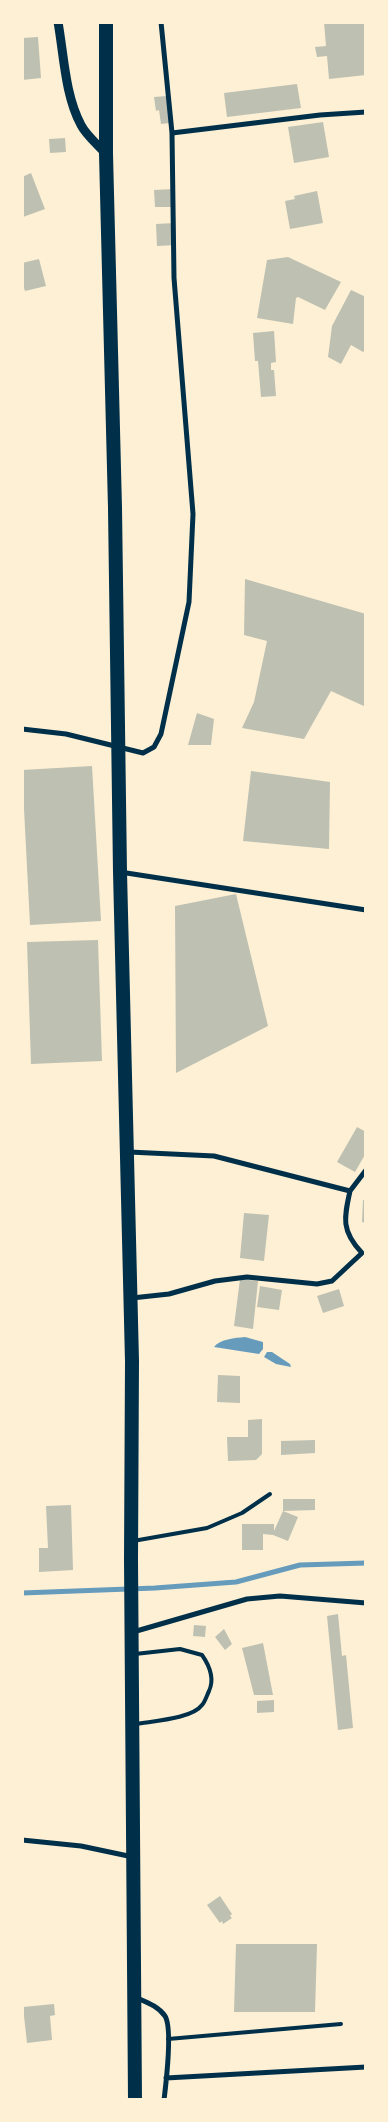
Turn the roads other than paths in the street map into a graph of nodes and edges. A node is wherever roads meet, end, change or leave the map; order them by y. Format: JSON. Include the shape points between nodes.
{"nodes":[{"id":1,"x":58,"y":22,"type":"edge"},
{"id":2,"x":106,"y":22,"type":"edge"},
{"id":3,"x":161,"y":22,"type":"edge"},
{"id":4,"x":366,"y":112,"type":"edge"},
{"id":5,"x":172,"y":133,"type":"junction"},
{"id":6,"x":106,"y":154,"type":"junction"},
{"id":7,"x":22,"y":729,"type":"edge"},
{"id":8,"x":118,"y":748,"type":"junction"},
{"id":9,"x":120,"y":872,"type":"junction"},
{"id":10,"x":366,"y":910,"type":"edge"},
{"id":11,"x":127,"y":1152,"type":"junction"},
{"id":12,"x":366,"y":1170,"type":"edge"},
{"id":13,"x":350,"y":1191,"type":"junction"},
{"id":14,"x":130,"y":1298,"type":"junction"},
{"id":15,"x":270,"y":1494,"type":"dead end"},
{"id":16,"x":131,"y":1541,"type":"junction"},
{"id":17,"x":366,"y":1603,"type":"edge"},
{"id":18,"x":132,"y":1632,"type":"junction"},
{"id":19,"x":132,"y":1654,"type":"junction"},
{"id":20,"x":133,"y":1725,"type":"junction"},
{"id":21,"x":22,"y":1840,"type":"edge"},
{"id":22,"x":133,"y":1858,"type":"junction"},
{"id":23,"x":134,"y":1997,"type":"junction"},
{"id":24,"x":341,"y":2024,"type":"dead end"},
{"id":25,"x":168,"y":2038,"type":"junction"},
{"id":26,"x":366,"y":2067,"type":"edge"},
{"id":27,"x":166,"y":2078,"type":"junction"},
{"id":28,"x":135,"y":2100,"type":"edge"},
{"id":29,"x":164,"y":2100,"type":"edge"}],
"edges":[{"from":1,"to":6,"type":"street","via":[[74,110],[81,127]]},
{"from":2,"to":6,"type":"highway"},
{"from":3,"to":5,"type":"street"},
{"from":4,"to":5,"type":"street"},
{"from":5,"to":8,"type":"street","via":[[174,278],[193,514],[189,602],[161,734],[154,747],[143,753]]},
{"from":6,"to":8,"type":"highway"},
{"from":7,"to":8,"type":"street","via":[[66,734]]},
{"from":8,"to":9,"type":"highway"},
{"from":9,"to":10,"type":"street"},
{"from":9,"to":11,"type":"highway"},
{"from":11,"to":13,"type":"street","via":[[214,1156]]},
{"from":11,"to":14,"type":"highway"},
{"from":12,"to":13,"type":"street"},
{"from":13,"to":14,"type":"street","via":[[344,1218],[352,1242],[362,1253],[332,1281],[317,1284],[247,1277],[215,1281],[169,1294]]},
{"from":14,"to":16,"type":"highway"},
{"from":15,"to":16,"type":"lane","via":[[242,1513],[207,1528]]},
{"from":16,"to":18,"type":"highway"},
{"from":17,"to":18,"type":"street","via":[[280,1596],[247,1600]]},
{"from":18,"to":19,"type":"highway"},
{"from":19,"to":20,"type":"highway"},
{"from":19,"to":20,"type":"lane","via":[[180,1649],[202,1655],[211,1676],[211,1687],[202,1706],[185,1715]]},
{"from":20,"to":22,"type":"highway"},
{"from":21,"to":22,"type":"street","via":[[80,1846]]},
{"from":22,"to":23,"type":"highway"},
{"from":23,"to":25,"type":"street","via":[[155,2007],[166,2018]]},
{"from":23,"to":28,"type":"highway"},
{"from":24,"to":25,"type":"lane"},
{"from":25,"to":27,"type":"street"},
{"from":26,"to":27,"type":"street"},
{"from":27,"to":29,"type":"street"}]}
